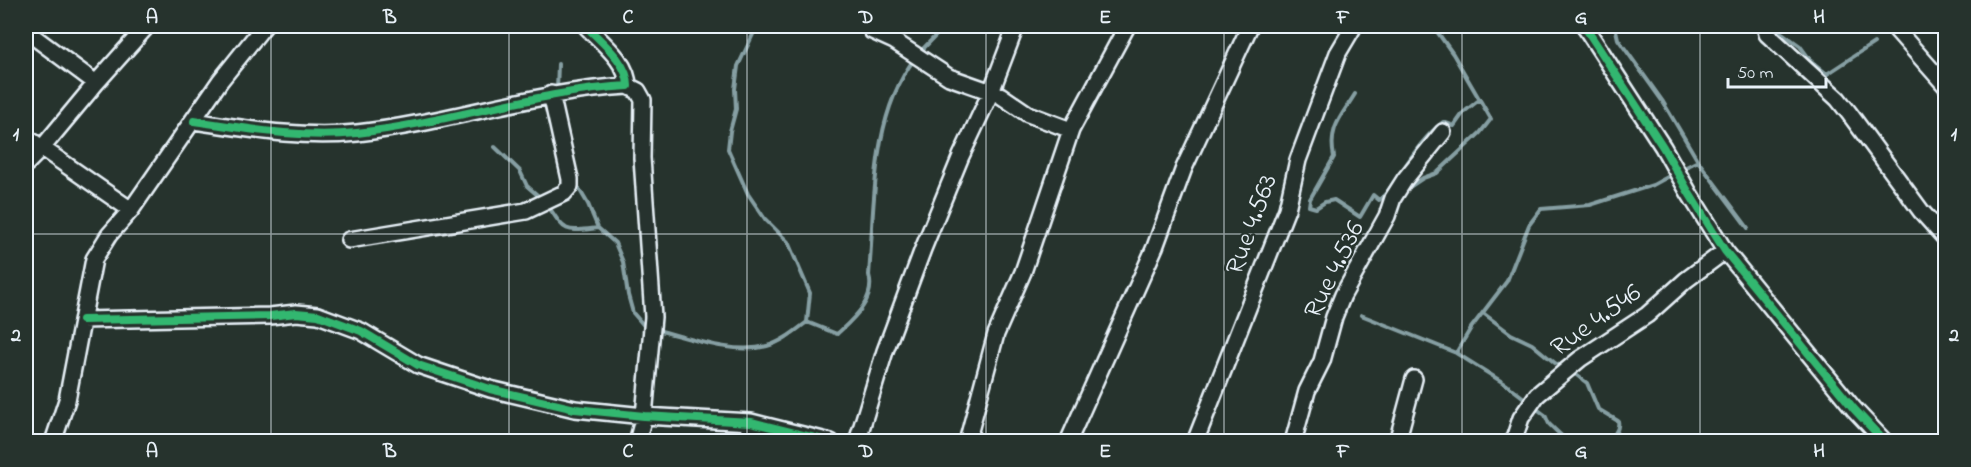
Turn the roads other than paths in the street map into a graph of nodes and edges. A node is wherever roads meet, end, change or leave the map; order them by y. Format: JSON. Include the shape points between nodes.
{"nodes":[{"id":1,"x":147,"y":26,"type":"edge"},
{"id":2,"x":264,"y":26,"type":"edge"},
{"id":3,"x":586,"y":26,"type":"edge"},
{"id":4,"x":869,"y":26,"type":"edge"},
{"id":5,"x":1016,"y":26,"type":"edge"},
{"id":6,"x":1127,"y":26,"type":"edge"},
{"id":7,"x":1250,"y":26,"type":"edge"},
{"id":8,"x":1354,"y":26,"type":"edge"},
{"id":9,"x":1765,"y":26,"type":"edge"},
{"id":10,"x":1893,"y":26,"type":"edge"},
{"id":11,"x":1584,"y":27,"type":"edge"},
{"id":12,"x":26,"y":31,"type":"edge"},
{"id":13,"x":96,"y":83,"type":"junction"},
{"id":14,"x":628,"y":86,"type":"junction"},
{"id":15,"x":1946,"y":86,"type":"edge"},
{"id":16,"x":991,"y":92,"type":"junction"},
{"id":17,"x":551,"y":94,"type":"junction"},
{"id":18,"x":194,"y":121,"type":"junction"},
{"id":19,"x":1071,"y":130,"type":"junction"},
{"id":20,"x":1443,"y":132,"type":"dead end"},
{"id":21,"x":26,"y":137,"type":"edge"},
{"id":22,"x":42,"y":148,"type":"junction"},
{"id":23,"x":26,"y":164,"type":"edge"},
{"id":24,"x":131,"y":210,"type":"junction"},
{"id":25,"x":1946,"y":239,"type":"edge"},
{"id":26,"x":349,"y":240,"type":"dead end"},
{"id":27,"x":1725,"y":251,"type":"junction"},
{"id":28,"x":82,"y":320,"type":"junction"},
{"id":29,"x":1413,"y":379,"type":"dead end"},
{"id":30,"x":644,"y":416,"type":"junction"},
{"id":31,"x":751,"y":422,"type":"junction"},
{"id":32,"x":53,"y":441,"type":"edge"},
{"id":33,"x":637,"y":441,"type":"edge"},
{"id":34,"x":746,"y":441,"type":"edge"},
{"id":35,"x":831,"y":441,"type":"edge"},
{"id":36,"x":856,"y":441,"type":"edge"},
{"id":37,"x":967,"y":441,"type":"edge"},
{"id":38,"x":1068,"y":441,"type":"edge"},
{"id":39,"x":1195,"y":441,"type":"edge"},
{"id":40,"x":1293,"y":441,"type":"edge"},
{"id":41,"x":1397,"y":441,"type":"edge"},
{"id":42,"x":1513,"y":441,"type":"edge"},
{"id":43,"x":1885,"y":441,"type":"edge"}],
"edges":[{"from":1,"to":13,"type":"street"},
{"from":2,"to":18,"type":"street"},
{"from":3,"to":14,"type":"street","via":[[621,65]]},
{"from":4,"to":16,"type":"street","via":[[949,77]]},
{"from":5,"to":16,"type":"street"},
{"from":6,"to":19,"type":"street"},
{"from":7,"to":38,"type":"street","via":[[1184,168],[1155,247]]},
{"from":8,"to":39,"type":"street","name":"Rue 4.563","via":[[1338,53],[1298,160],[1287,209]]},
{"from":9,"to":25,"type":"street","via":[[1767,34],[1838,99]]},
{"from":10,"to":15,"type":"street"},
{"from":11,"to":27,"type":"street"},
{"from":12,"to":13,"type":"street"},
{"from":13,"to":22,"type":"street"},
{"from":14,"to":17,"type":"street"},
{"from":14,"to":30,"type":"street","via":[[644,100],[642,158],[653,317]]},
{"from":16,"to":19,"type":"street","via":[[1028,114]]},
{"from":16,"to":36,"type":"street","via":[[923,249]]},
{"from":17,"to":18,"type":"street","via":[[435,121],[356,133],[280,134]]},
{"from":17,"to":26,"type":"street","via":[[570,179],[564,193],[526,211]]},
{"from":18,"to":24,"type":"street"},
{"from":19,"to":37,"type":"street","via":[[1023,272],[996,334]]},
{"from":20,"to":40,"type":"street","name":"Rue 4.536","via":[[1393,198],[1343,295]]},
{"from":21,"to":22,"type":"street"},
{"from":22,"to":23,"type":"street"},
{"from":22,"to":24,"type":"street"},
{"from":24,"to":28,"type":"street","via":[[94,259]]},
{"from":27,"to":42,"type":"street","name":"Rue 4.546","via":[[1647,315],[1580,359],[1537,395],[1521,418]]},
{"from":27,"to":43,"type":"street","via":[[1854,409]]},
{"from":28,"to":30,"type":"street","via":[[318,315],[361,331],[418,365],[490,389],[575,409]]},
{"from":28,"to":32,"type":"street","via":[[67,400]]},
{"from":29,"to":41,"type":"street"},
{"from":30,"to":31,"type":"street"},
{"from":30,"to":33,"type":"street"},
{"from":31,"to":34,"type":"street"},
{"from":31,"to":35,"type":"street"}]}
